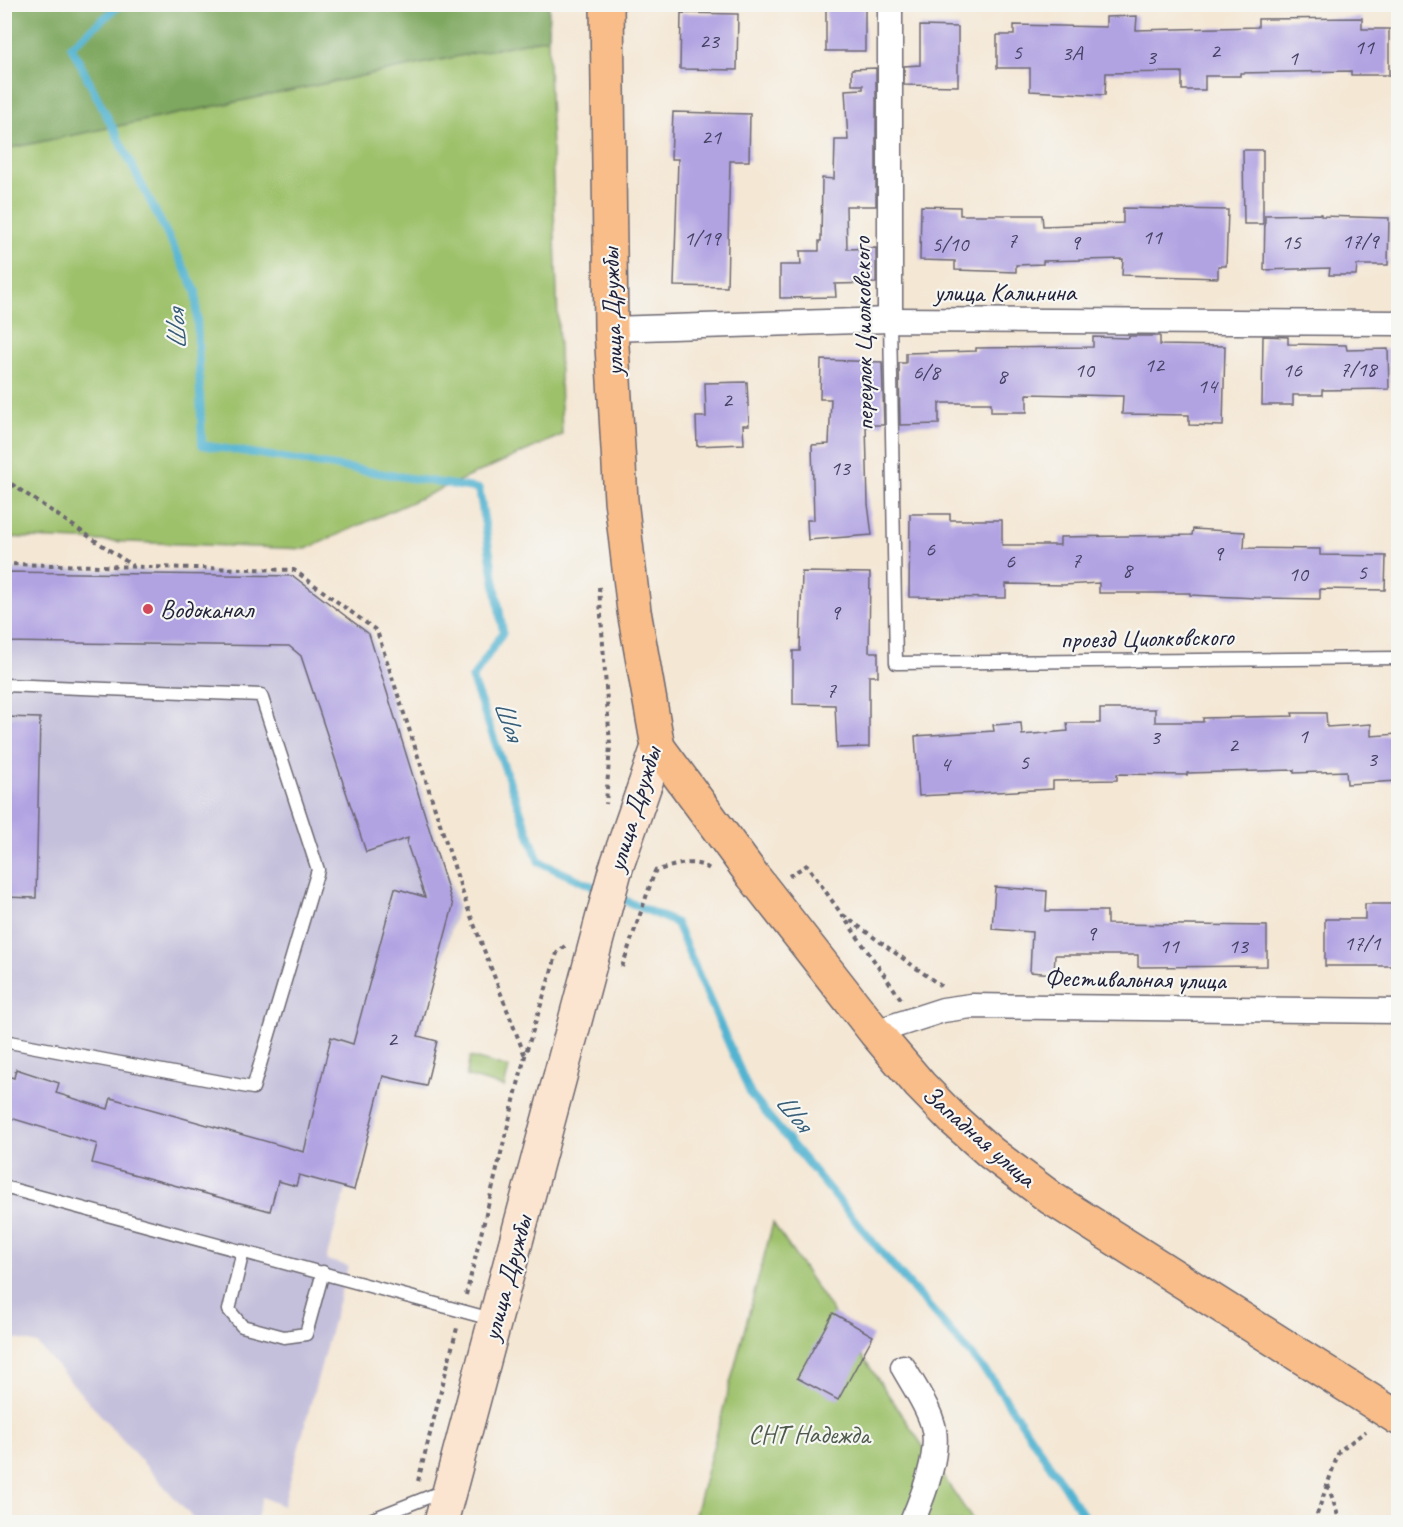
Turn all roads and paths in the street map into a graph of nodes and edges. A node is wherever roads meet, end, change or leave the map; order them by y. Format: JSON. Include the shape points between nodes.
{"nodes":[{"id":1,"x":607,"y":4,"type":"edge"},
{"id":2,"x":890,"y":4,"type":"edge"},
{"id":3,"x":890,"y":320,"type":"junction"},
{"id":4,"x":1398,"y":323,"type":"edge"},
{"id":5,"x":611,"y":328,"type":"junction"},
{"id":6,"x":4,"y":479,"type":"edge"},
{"id":7,"x":4,"y":564,"type":"edge"},
{"id":8,"x":134,"y":567,"type":"junction"},
{"id":9,"x":599,"y":580,"type":"dead end"},
{"id":10,"x":1398,"y":658,"type":"edge"},
{"id":11,"x":896,"y":663,"type":"joint"},
{"id":12,"x":4,"y":685,"type":"edge"},
{"id":13,"x":658,"y":747,"type":"junction"},
{"id":14,"x":605,"y":811,"type":"dead end"},
{"id":15,"x":648,"y":889,"type":"dead end"},
{"id":16,"x":840,"y":912,"type":"dead end"},
{"id":17,"x":586,"y":934,"type":"junction"},
{"id":18,"x":632,"y":938,"type":"dead end"},
{"id":19,"x":971,"y":1006,"type":"junction"},
{"id":20,"x":1398,"y":1011,"type":"edge"},
{"id":21,"x":874,"y":1032,"type":"junction"},
{"id":22,"x":4,"y":1041,"type":"edge"},
{"id":23,"x":525,"y":1056,"type":"junction"},
{"id":24,"x":4,"y":1187,"type":"edge"},
{"id":25,"x":243,"y":1251,"type":"junction"},
{"id":26,"x":323,"y":1272,"type":"junction"},
{"id":27,"x":462,"y":1310,"type":"junction"},
{"id":28,"x":496,"y":1320,"type":"junction"},
{"id":29,"x":903,"y":1367,"type":"dead end"},
{"id":30,"x":1395,"y":1416,"type":"edge"},
{"id":31,"x":1328,"y":1484,"type":"junction"},
{"id":32,"x":450,"y":1489,"type":"junction"},
{"id":33,"x":412,"y":1504,"type":"junction"},
{"id":34,"x":365,"y":1522,"type":"edge"},
{"id":35,"x":441,"y":1522,"type":"edge"},
{"id":36,"x":912,"y":1522,"type":"edge"},
{"id":37,"x":1312,"y":1522,"type":"edge"},
{"id":38,"x":1340,"y":1522,"type":"edge"}],
"edges":[{"from":1,"to":5,"type":"main road","name":"улица Дружбы"},
{"from":2,"to":3,"type":"street","name":"переулок Циолковского"},
{"from":3,"to":4,"type":"street","name":"улица Калинина"},
{"from":3,"to":5,"type":"street","name":"улица Калинина"},
{"from":3,"to":11,"type":"lane","name":"переулок Циолковского"},
{"from":5,"to":13,"type":"main road","name":"улица Дружбы","via":[[621,500],[634,611]]},
{"from":6,"to":8,"type":"path"},
{"from":7,"to":8,"type":"path"},
{"from":8,"to":23,"type":"path","via":[[294,570],[377,631],[467,906]]},
{"from":9,"to":14,"type":"path","via":[[610,746]]},
{"from":10,"to":11,"type":"lane","name":"проезд Циолковского"},
{"from":12,"to":22,"type":"lane","via":[[261,695],[318,870],[253,1088]]},
{"from":13,"to":17,"type":"main road","name":"улица Дружбы","via":[[615,871]]},
{"from":13,"to":21,"type":"main road","name":"Западная улица"},
{"from":15,"to":18,"type":"path"},
{"from":16,"to":19,"type":"path"},
{"from":17,"to":23,"type":"path","via":[[557,953]]},
{"from":17,"to":28,"type":"main road","name":"улица Дружбы"},
{"from":19,"to":20,"type":"street","name":"Фестивальная улица"},
{"from":19,"to":21,"type":"street","name":"Фестивальная улица","via":[[943,1010]]},
{"from":21,"to":30,"type":"main road","name":"Западная улица","via":[[954,1119],[1042,1191]]},
{"from":23,"to":27,"type":"path"},
{"from":24,"to":25,"type":"lane"},
{"from":25,"to":26,"type":"lane"},
{"from":25,"to":26,"type":"lane","via":[[229,1310],[242,1326],[253,1329],[284,1337],[306,1334]]},
{"from":26,"to":27,"type":"lane"},
{"from":27,"to":28,"type":"lane"},
{"from":27,"to":33,"type":"path"},
{"from":28,"to":32,"type":"main road","name":"улица Дружбы"},
{"from":29,"to":36,"type":"street","via":[[933,1423],[935,1447]]},
{"from":30,"to":31,"type":"path","via":[[1339,1451]]},
{"from":31,"to":37,"type":"path"},
{"from":31,"to":38,"type":"path"},
{"from":32,"to":33,"type":"lane"},
{"from":32,"to":35,"type":"main road","name":"улица Дружбы"},
{"from":33,"to":34,"type":"lane"}]}
